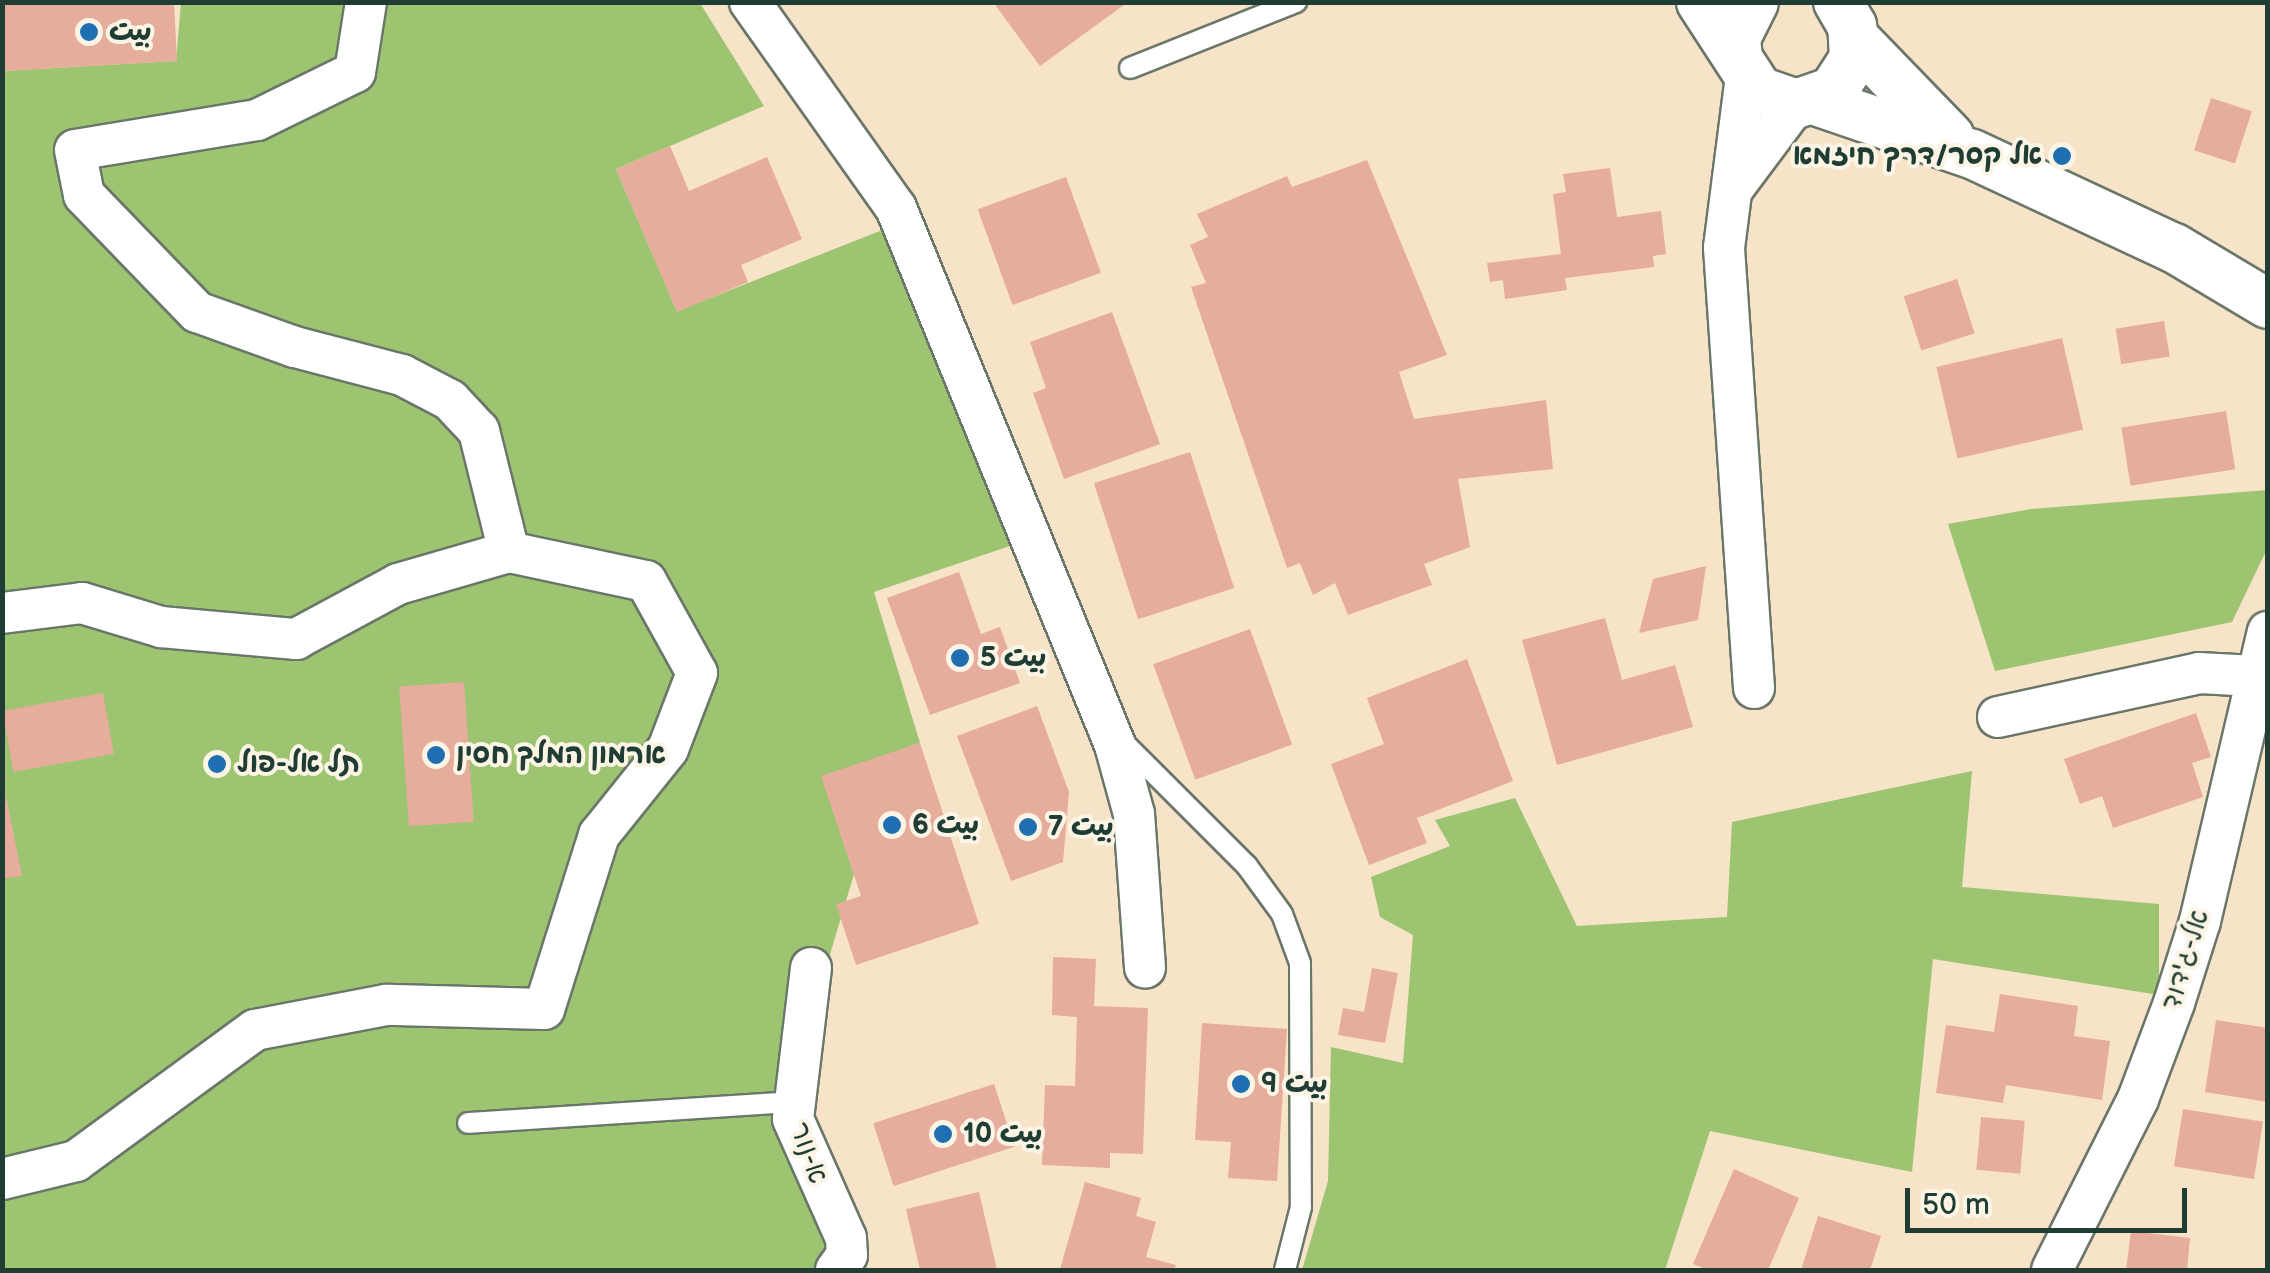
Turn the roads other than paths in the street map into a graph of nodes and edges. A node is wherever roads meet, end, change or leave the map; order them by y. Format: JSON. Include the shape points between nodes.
{"nodes":[{"id":1,"x":366,"y":2,"type":"edge"},
{"id":2,"x":750,"y":2,"type":"edge"},
{"id":3,"x":1296,"y":2,"type":"edge"},
{"id":4,"x":1701,"y":2,"type":"edge"},
{"id":5,"x":1754,"y":2,"type":"edge"},
{"id":6,"x":1847,"y":15,"type":"edge"},
{"id":7,"x":1742,"y":67,"type":"junction"},
{"id":8,"x":1130,"y":68,"type":"dead end"},
{"id":9,"x":1806,"y":102,"type":"junction"},
{"id":10,"x":1972,"y":154,"type":"junction"},
{"id":11,"x":1725,"y":209,"type":"junction"},
{"id":12,"x":2174,"y":248,"type":"junction"},
{"id":13,"x":2268,"y":260,"type":"edge"},
{"id":14,"x":2268,"y":304,"type":"edge"},
{"id":15,"x":509,"y":552,"type":"junction"},
{"id":16,"x":2,"y":613,"type":"edge"},
{"id":17,"x":2268,"y":632,"type":"edge"},
{"id":18,"x":2261,"y":680,"type":"edge"},
{"id":19,"x":1754,"y":688,"type":"dead end"},
{"id":20,"x":1998,"y":718,"type":"dead end"},
{"id":21,"x":1106,"y":725,"type":"junction"},
{"id":22,"x":811,"y":968,"type":"dead end"},
{"id":23,"x":1144,"y":968,"type":"dead end"},
{"id":24,"x":792,"y":1102,"type":"junction"},
{"id":25,"x":468,"y":1123,"type":"dead end"},
{"id":26,"x":2,"y":1179,"type":"edge"},
{"id":27,"x":836,"y":1270,"type":"edge"},
{"id":28,"x":1285,"y":1270,"type":"edge"},
{"id":29,"x":2052,"y":1270,"type":"edge"}],
"edges":[{"from":1,"to":15,"type":"street","via":[[354,72],[257,120],[75,150],[84,195],[197,312],[296,348],[402,374],[450,400],[479,431]]},
{"from":2,"to":21,"type":"street","via":[[896,208]]},
{"from":3,"to":8,"type":"lane"},
{"from":4,"to":7,"type":"street"},
{"from":5,"to":7,"type":"street","via":[[1742,19]]},
{"from":6,"to":9,"type":"street","via":[[1846,77]]},
{"from":6,"to":10,"type":"street","via":[[1894,85]]},
{"from":7,"to":9,"type":"street","via":[[1776,101]]},
{"from":7,"to":11,"type":"street"},
{"from":9,"to":10,"type":"street"},
{"from":9,"to":11,"type":"street","via":[[1747,162]]},
{"from":10,"to":12,"type":"street"},
{"from":11,"to":19,"type":"street"},
{"from":12,"to":13,"type":"street"},
{"from":12,"to":14,"type":"street"},
{"from":15,"to":16,"type":"street","via":[[398,584],[296,639],[161,627],[82,602]]},
{"from":15,"to":26,"type":"street","via":[[646,582],[696,672],[668,749],[599,835],[544,1009],[386,1005],[255,1030],[76,1161]]},
{"from":17,"to":18,"type":"street","name":"אל-ג'דוד"},
{"from":18,"to":20,"type":"street","via":[[2199,673]]},
{"from":18,"to":29,"type":"street","name":"אל-ג'דוד","via":[[2174,1003],[2138,1099]]},
{"from":21,"to":23,"type":"street","via":[[1134,814]]},
{"from":21,"to":28,"type":"lane","via":[[1247,866],[1282,914],[1300,963],[1301,1207]]},
{"from":22,"to":24,"type":"street","name":"א-נור"},
{"from":24,"to":25,"type":"lane"},
{"from":24,"to":27,"type":"street","name":"א-נור","via":[[799,1142],[846,1238],[847,1254]]}]}
